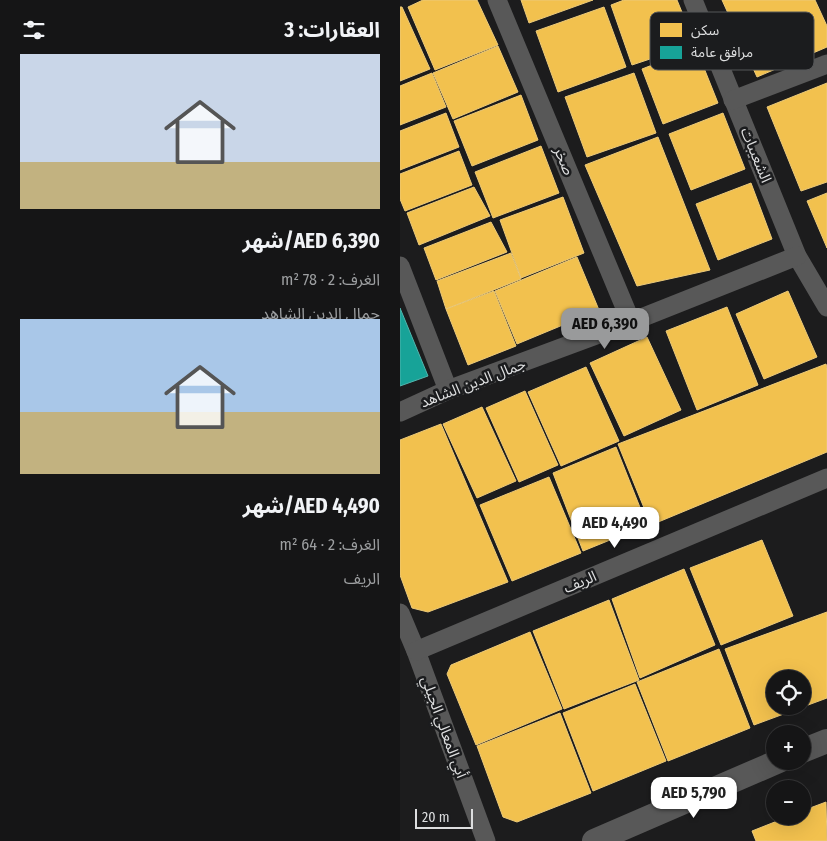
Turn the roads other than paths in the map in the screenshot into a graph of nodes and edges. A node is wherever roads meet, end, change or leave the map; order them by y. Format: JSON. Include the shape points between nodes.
{"nodes":[{"id":1,"x":497,"y":0,"type":"edge"},
{"id":2,"x":693,"y":0,"type":"edge"},
{"id":3,"x":698,"y":12,"type":"edge"},
{"id":4,"x":827,"y":64,"type":"edge"},
{"id":5,"x":814,"y":69,"type":"edge"},
{"id":6,"x":721,"y":70,"type":"edge"},
{"id":7,"x":811,"y":70,"type":"edge"},
{"id":8,"x":733,"y":100,"type":"junction"},
{"id":9,"x":797,"y":256,"type":"junction"},
{"id":10,"x":400,"y":266,"type":"edge"},
{"id":11,"x":827,"y":307,"type":"edge"},
{"id":12,"x":631,"y":322,"type":"junction"},
{"id":13,"x":448,"y":390,"type":"junction"},
{"id":14,"x":400,"y":412,"type":"edge"},
{"id":15,"x":827,"y":478,"type":"edge"},
{"id":16,"x":400,"y":613,"type":"edge"},
{"id":17,"x":416,"y":650,"type":"junction"},
{"id":18,"x":827,"y":741,"type":"edge"},
{"id":19,"x":811,"y":747,"type":"edge"},
{"id":20,"x":766,"y":767,"type":"edge"},
{"id":21,"x":486,"y":841,"type":"edge"},
{"id":22,"x":594,"y":841,"type":"edge"}],
"edges":[{"from":1,"to":12,"type":"street","name":"صخر"},
{"from":2,"to":3,"type":"street","name":"الشعيبات"},
{"from":4,"to":5,"type":"street"},
{"from":6,"to":8,"type":"street","name":"الشعيبات"},
{"from":7,"to":8,"type":"street"},
{"from":8,"to":9,"type":"street","name":"الشعيبات"},
{"from":9,"to":11,"type":"street","name":"الشعيبات"},
{"from":9,"to":12,"type":"street","name":"جمال الدين الشاهد"},
{"from":10,"to":13,"type":"street"},
{"from":12,"to":13,"type":"street","name":"جمال الدين الشاهد"},
{"from":13,"to":14,"type":"street","name":"جمال الدين الشاهد"},
{"from":15,"to":17,"type":"street","name":"الريف"},
{"from":16,"to":17,"type":"street","name":"أبي المعالي الجيلي"},
{"from":17,"to":21,"type":"street","name":"أبي المعالي الجيلي"},
{"from":18,"to":19,"type":"street"},
{"from":20,"to":22,"type":"street"}]}
